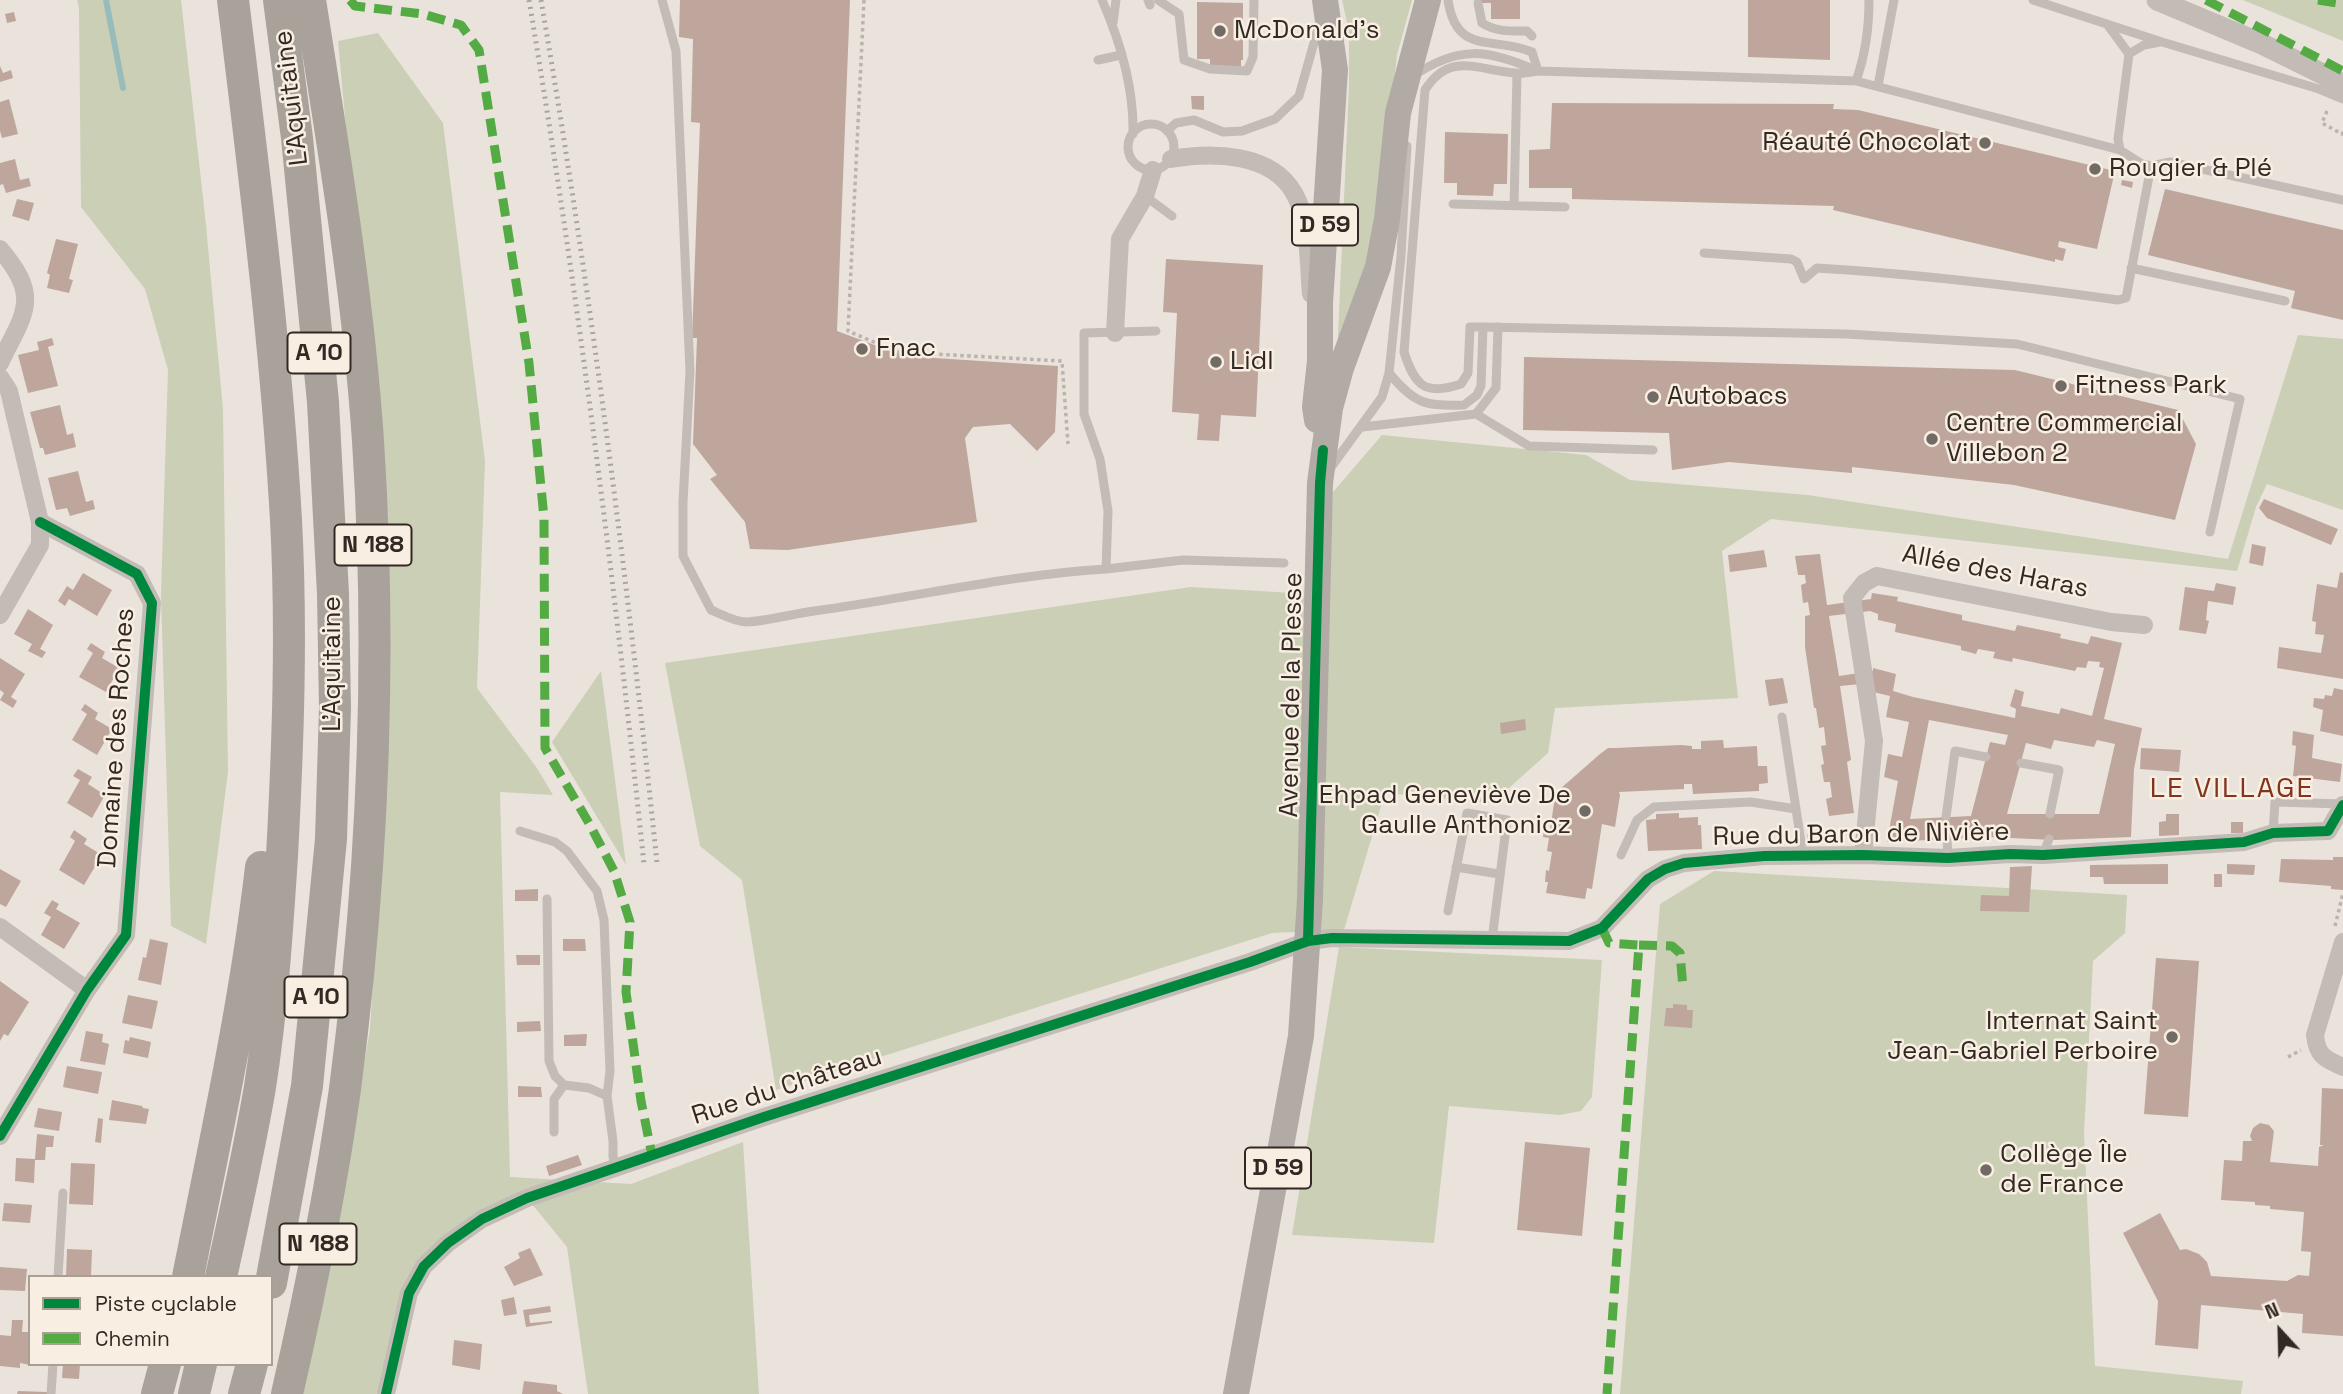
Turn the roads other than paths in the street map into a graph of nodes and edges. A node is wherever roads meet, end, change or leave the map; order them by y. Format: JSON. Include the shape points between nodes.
{"nodes":[{"id":1,"x":233,"y":0,"type":"edge"},
{"id":2,"x":279,"y":0,"type":"edge"},
{"id":3,"x":310,"y":0,"type":"edge"},
{"id":4,"x":662,"y":0,"type":"edge"},
{"id":5,"x":1102,"y":0,"type":"edge"},
{"id":6,"x":1116,"y":0,"type":"edge"},
{"id":7,"x":1254,"y":0,"type":"edge"},
{"id":8,"x":1428,"y":0,"type":"edge"},
{"id":9,"x":1448,"y":0,"type":"edge"},
{"id":10,"x":1869,"y":0,"type":"edge"},
{"id":11,"x":1894,"y":0,"type":"edge"},
{"id":12,"x":2033,"y":0,"type":"edge"},
{"id":13,"x":2157,"y":0,"type":"edge"},
{"id":14,"x":2181,"y":0,"type":"edge"},
{"id":15,"x":1152,"y":2,"type":"edge"},
{"id":16,"x":1325,"y":2,"type":"edge"},
{"id":17,"x":1478,"y":3,"type":"dead end"},
{"id":18,"x":1113,"y":24,"type":"junction"},
{"id":19,"x":2106,"y":24,"type":"junction"},
{"id":20,"x":1532,"y":36,"type":"dead end"},
{"id":21,"x":2162,"y":42,"type":"junction"},
{"id":22,"x":2262,"y":44,"type":"junction"},
{"id":23,"x":2129,"y":54,"type":"junction"},
{"id":24,"x":1121,"y":55,"type":"junction"},
{"id":25,"x":1098,"y":60,"type":"dead end"},
{"id":26,"x":1538,"y":71,"type":"junction"},
{"id":27,"x":1517,"y":74,"type":"junction"},
{"id":28,"x":1856,"y":81,"type":"junction"},
{"id":29,"x":1406,"y":82,"type":"junction"},
{"id":30,"x":2343,"y":84,"type":"edge"},
{"id":31,"x":1878,"y":86,"type":"junction"},
{"id":32,"x":2343,"y":99,"type":"edge"},
{"id":33,"x":1133,"y":110,"type":"junction"},
{"id":34,"x":1409,"y":118,"type":"dead end"},
{"id":35,"x":1152,"y":125,"type":"junction"},
{"id":36,"x":1167,"y":131,"type":"junction"},
{"id":37,"x":1408,"y":132,"type":"dead end"},
{"id":38,"x":1133,"y":134,"type":"junction"},
{"id":39,"x":2120,"y":150,"type":"junction"},
{"id":40,"x":1171,"y":159,"type":"junction"},
{"id":41,"x":2151,"y":166,"type":"junction"},
{"id":42,"x":1153,"y":170,"type":"junction"},
{"id":43,"x":1145,"y":196,"type":"junction"},
{"id":44,"x":2343,"y":200,"type":"edge"},
{"id":45,"x":1453,"y":204,"type":"dead end"},
{"id":46,"x":1514,"y":206,"type":"junction"},
{"id":47,"x":1565,"y":207,"type":"dead end"},
{"id":48,"x":1172,"y":216,"type":"dead end"},
{"id":49,"x":0,"y":249,"type":"edge"},
{"id":50,"x":1704,"y":253,"type":"dead end"},
{"id":51,"x":2131,"y":268,"type":"junction"},
{"id":52,"x":2285,"y":301,"type":"dead end"},
{"id":53,"x":1483,"y":327,"type":"junction"},
{"id":54,"x":1497,"y":327,"type":"junction"},
{"id":55,"x":1156,"y":331,"type":"dead end"},
{"id":56,"x":1115,"y":333,"type":"junction"},
{"id":57,"x":1320,"y":361,"type":"junction"},
{"id":58,"x":0,"y":365,"type":"edge"},
{"id":59,"x":1389,"y":373,"type":"junction"},
{"id":60,"x":1476,"y":414,"type":"junction"},
{"id":61,"x":1362,"y":427,"type":"junction"},
{"id":62,"x":1323,"y":450,"type":"junction"},
{"id":63,"x":1654,"y":450,"type":"dead end"},
{"id":64,"x":1320,"y":483,"type":"junction"},
{"id":65,"x":40,"y":522,"type":"junction"},
{"id":66,"x":2210,"y":531,"type":"dead end"},
{"id":67,"x":1284,"y":563,"type":"dead end"},
{"id":68,"x":1106,"y":569,"type":"junction"},
{"id":69,"x":0,"y":615,"type":"edge"},
{"id":70,"x":2144,"y":625,"type":"dead end"},
{"id":71,"x":1782,"y":717,"type":"dead end"},
{"id":72,"x":1986,"y":757,"type":"dead end"},
{"id":73,"x":2021,"y":763,"type":"dead end"},
{"id":74,"x":286,"y":777,"type":"junction"},
{"id":75,"x":2343,"y":805,"type":"edge"},
{"id":76,"x":1796,"y":809,"type":"junction"},
{"id":77,"x":2050,"y":814,"type":"dead end"},
{"id":78,"x":1946,"y":817,"type":"dead end"},
{"id":79,"x":520,"y":831,"type":"dead end"},
{"id":80,"x":2273,"y":833,"type":"junction"},
{"id":81,"x":2335,"y":834,"type":"edge"},
{"id":82,"x":1947,"y":839,"type":"dead end"},
{"id":83,"x":1621,"y":855,"type":"dead end"},
{"id":84,"x":1803,"y":855,"type":"junction"},
{"id":85,"x":1863,"y":855,"type":"junction"},
{"id":86,"x":1948,"y":858,"type":"junction"},
{"id":87,"x":1456,"y":867,"type":"junction"},
{"id":88,"x":1499,"y":874,"type":"junction"},
{"id":89,"x":547,"y":899,"type":"dead end"},
{"id":90,"x":1448,"y":911,"type":"dead end"},
{"id":91,"x":0,"y":927,"type":"edge"},
{"id":92,"x":1492,"y":940,"type":"junction"},
{"id":93,"x":1308,"y":942,"type":"junction"},
{"id":94,"x":2343,"y":942,"type":"edge"},
{"id":95,"x":87,"y":990,"type":"junction"},
{"id":96,"x":2343,"y":1067,"type":"edge"},
{"id":97,"x":564,"y":1085,"type":"junction"},
{"id":98,"x":607,"y":1096,"type":"junction"},
{"id":99,"x":554,"y":1132,"type":"dead end"},
{"id":100,"x":0,"y":1136,"type":"edge"},
{"id":101,"x":617,"y":1168,"type":"junction"},
{"id":102,"x":63,"y":1194,"type":"dead end"},
{"id":103,"x":58,"y":1275,"type":"edge"},
{"id":104,"x":188,"y":1275,"type":"edge"},
{"id":105,"x":221,"y":1275,"type":"edge"},
{"id":106,"x":272,"y":1275,"type":"edge"},
{"id":107,"x":53,"y":1366,"type":"edge"},
{"id":108,"x":164,"y":1366,"type":"edge"},
{"id":109,"x":201,"y":1366,"type":"edge"},
{"id":110,"x":251,"y":1366,"type":"edge"},
{"id":111,"x":51,"y":1394,"type":"edge"},
{"id":112,"x":157,"y":1394,"type":"edge"},
{"id":113,"x":194,"y":1394,"type":"edge"},
{"id":114,"x":244,"y":1394,"type":"edge"},
{"id":115,"x":287,"y":1394,"type":"edge"},
{"id":116,"x":386,"y":1394,"type":"edge"},
{"id":117,"x":1236,"y":1394,"type":"edge"}],
"edges":[{"from":1,"to":74,"type":"highway","number":"A 10","via":[[258,195],[286,523]]},
{"from":2,"to":106,"type":"highway","name":"L'Aquitaine","number":"A 10","via":[[323,402],[335,708],[331,839],[307,1086]]},
{"from":3,"to":115,"type":"highway","number":"N 188","via":[[348,250],[368,439],[374,740],[360,958],[344,1092],[309,1297]]},
{"from":4,"to":68,"type":"lane","via":[[676,51],[689,357],[683,556],[710,610],[744,622],[1008,579]]},
{"from":5,"to":18,"type":"lane"},
{"from":6,"to":18,"type":"lane"},
{"from":7,"to":15,"type":"lane","via":[[1253,58],[1247,71],[1210,69],[1184,60],[1179,14]]},
{"from":8,"to":29,"type":"main road","name":"Avenue de la Plesse","number":"D 59"},
{"from":9,"to":26,"type":"lane","via":[[1458,28],[1471,40],[1532,52]]},
{"from":10,"to":28,"type":"lane"},
{"from":11,"to":31,"type":"lane"},
{"from":12,"to":19,"type":"lane"},
{"from":13,"to":22,"type":"street"},
{"from":14,"to":22,"type":"lane"},
{"from":16,"to":36,"type":"lane","via":[[1298,96],[1275,119],[1242,131],[1223,132],[1194,120],[1177,123]]},
{"from":16,"to":57,"type":"main road","name":"Avenue de la Plesse","number":"D 59","via":[[1335,70],[1320,290]]},
{"from":17,"to":20,"type":"lane","via":[[1482,23],[1489,28],[1527,31]]},
{"from":18,"to":24,"type":"lane"},
{"from":19,"to":21,"type":"lane"},
{"from":19,"to":23,"type":"lane"},
{"from":21,"to":23,"type":"lane"},
{"from":21,"to":32,"type":"lane"},
{"from":22,"to":30,"type":"street"},
{"from":23,"to":39,"type":"lane"},
{"from":24,"to":25,"type":"lane"},
{"from":24,"to":33,"type":"lane"},
{"from":26,"to":27,"type":"lane"},
{"from":26,"to":28,"type":"lane"},
{"from":26,"to":29,"type":"lane","via":[[1512,59],[1459,54],[1431,64]]},
{"from":27,"to":46,"type":"lane"},
{"from":27,"to":53,"type":"lane","via":[[1455,66],[1439,72],[1425,90],[1404,352],[1412,377],[1428,387],[1461,384],[1468,373],[1470,327]]},
{"from":28,"to":31,"type":"lane"},
{"from":29,"to":34,"type":"lane"},
{"from":29,"to":62,"type":"main road","name":"Avenue de la Plesse","number":"D 59","via":[[1378,267],[1341,368]]},
{"from":31,"to":39,"type":"lane"},
{"from":33,"to":35,"type":"lane"},
{"from":33,"to":38,"type":"lane"},
{"from":35,"to":36,"type":"lane"},
{"from":35,"to":38,"type":"lane"},
{"from":36,"to":40,"type":"lane","via":[[1174,145]]},
{"from":37,"to":59,"type":"lane"},
{"from":38,"to":42,"type":"lane","via":[[1130,155],[1139,166]]},
{"from":39,"to":41,"type":"lane"},
{"from":40,"to":42,"type":"lane"},
{"from":40,"to":57,"type":"street","via":[[1217,155],[1246,160],[1273,171],[1293,192],[1303,222]]},
{"from":41,"to":44,"type":"lane","via":[[2170,162]]},
{"from":41,"to":51,"type":"lane"},
{"from":42,"to":43,"type":"street"},
{"from":43,"to":48,"type":"lane"},
{"from":43,"to":56,"type":"street","via":[[1120,239]]},
{"from":45,"to":46,"type":"lane"},
{"from":46,"to":47,"type":"lane"},
{"from":49,"to":58,"type":"street","via":[[26,291],[22,318]]},
{"from":50,"to":51,"type":"lane","via":[[1791,259],[1804,279],[1817,268],[1965,279],[2118,300],[2126,298]]},
{"from":51,"to":52,"type":"lane"},
{"from":53,"to":54,"type":"lane"},
{"from":53,"to":59,"type":"lane","via":[[1481,386],[1464,405],[1419,402]]},
{"from":54,"to":60,"type":"lane","via":[[1496,388]]},
{"from":54,"to":66,"type":"lane","via":[[1846,334],[2017,344],[2240,399]]},
{"from":55,"to":56,"type":"lane"},
{"from":56,"to":68,"type":"lane","via":[[1084,333],[1084,414],[1100,459],[1108,511]]},
{"from":57,"to":62,"type":"main road","name":"Avenue de la Plesse","number":"D 59","via":[[1315,407]]},
{"from":58,"to":65,"type":"street"},
{"from":59,"to":61,"type":"lane","via":[[1382,397]]},
{"from":60,"to":61,"type":"lane"},
{"from":60,"to":63,"type":"lane","via":[[1529,446]]},
{"from":61,"to":64,"type":"lane"},
{"from":62,"to":64,"type":"main road","name":"Avenue de la Plesse","number":"D 59"},
{"from":64,"to":93,"type":"main road","name":"Avenue de la Plesse","number":"D 59"},
{"from":65,"to":69,"type":"street","via":[[40,545]]},
{"from":65,"to":95,"type":"street","name":"Domaine des Roches","via":[[137,574],[152,603],[125,935]]},
{"from":67,"to":68,"type":"lane","via":[[1183,560]]},
{"from":70,"to":85,"type":"street","name":"Allée des Haras","via":[[1877,576],[1864,583],[1852,598],[1874,741]]},
{"from":71,"to":76,"type":"lane"},
{"from":72,"to":78,"type":"lane","via":[[1955,751]]},
{"from":73,"to":77,"type":"lane","via":[[2059,770]]},
{"from":74,"to":104,"type":"highway","via":[[271,788],[254,927]]},
{"from":74,"to":105,"type":"highway","number":"A 10","via":[[275,964],[260,1086]]},
{"from":75,"to":80,"type":"lane","via":[[2276,802]]},
{"from":75,"to":81,"type":"street","name":"Rue du Baron de Nivière"},
{"from":76,"to":83,"type":"lane","via":[[1751,802],[1654,807],[1637,820]]},
{"from":76,"to":84,"type":"lane"},
{"from":79,"to":98,"type":"lane","via":[[555,842],[567,851],[597,891],[604,920]]},
{"from":80,"to":81,"type":"street","name":"Rue du Baron de Nivière"},
{"from":80,"to":86,"type":"street","name":"Rue du Baron de Nivière","via":[[2244,842],[2046,847]]},
{"from":82,"to":86,"type":"lane"},
{"from":84,"to":85,"type":"street","name":"Rue du Baron de Nivière"},
{"from":84,"to":92,"type":"street","name":"Rue du Baron de Nivière","via":[[1684,863],[1648,879],[1602,928],[1569,942]]},
{"from":85,"to":86,"type":"street","name":"Rue du Baron de Nivière"},
{"from":87,"to":88,"type":"lane"},
{"from":87,"to":88,"type":"lane","via":[[1467,813],[1507,820]]},
{"from":87,"to":90,"type":"lane"},
{"from":88,"to":92,"type":"lane"},
{"from":89,"to":97,"type":"lane","via":[[549,1061]]},
{"from":91,"to":95,"type":"street"},
{"from":92,"to":93,"type":"street","name":"Rue du Baron de Nivière","via":[[1332,938]]},
{"from":93,"to":101,"type":"street","name":"Rue du Château"},
{"from":93,"to":117,"type":"main road","name":"Avenue de la Plesse","number":"D 59","via":[[1301,1036]]},
{"from":94,"to":96,"type":"street","via":[[2315,1035],[2316,1048]]},
{"from":95,"to":100,"type":"street"},
{"from":97,"to":98,"type":"lane","via":[[589,1087]]},
{"from":97,"to":99,"type":"lane","via":[[554,1099]]},
{"from":98,"to":101,"type":"lane"},
{"from":101,"to":116,"type":"street","name":"Rue du Château","via":[[527,1198],[482,1219],[424,1266],[409,1293]]},
{"from":102,"to":103,"type":"lane"},
{"from":107,"to":111,"type":"lane"},
{"from":108,"to":112,"type":"highway"},
{"from":109,"to":113,"type":"highway"},
{"from":110,"to":114,"type":"highway"}]}
